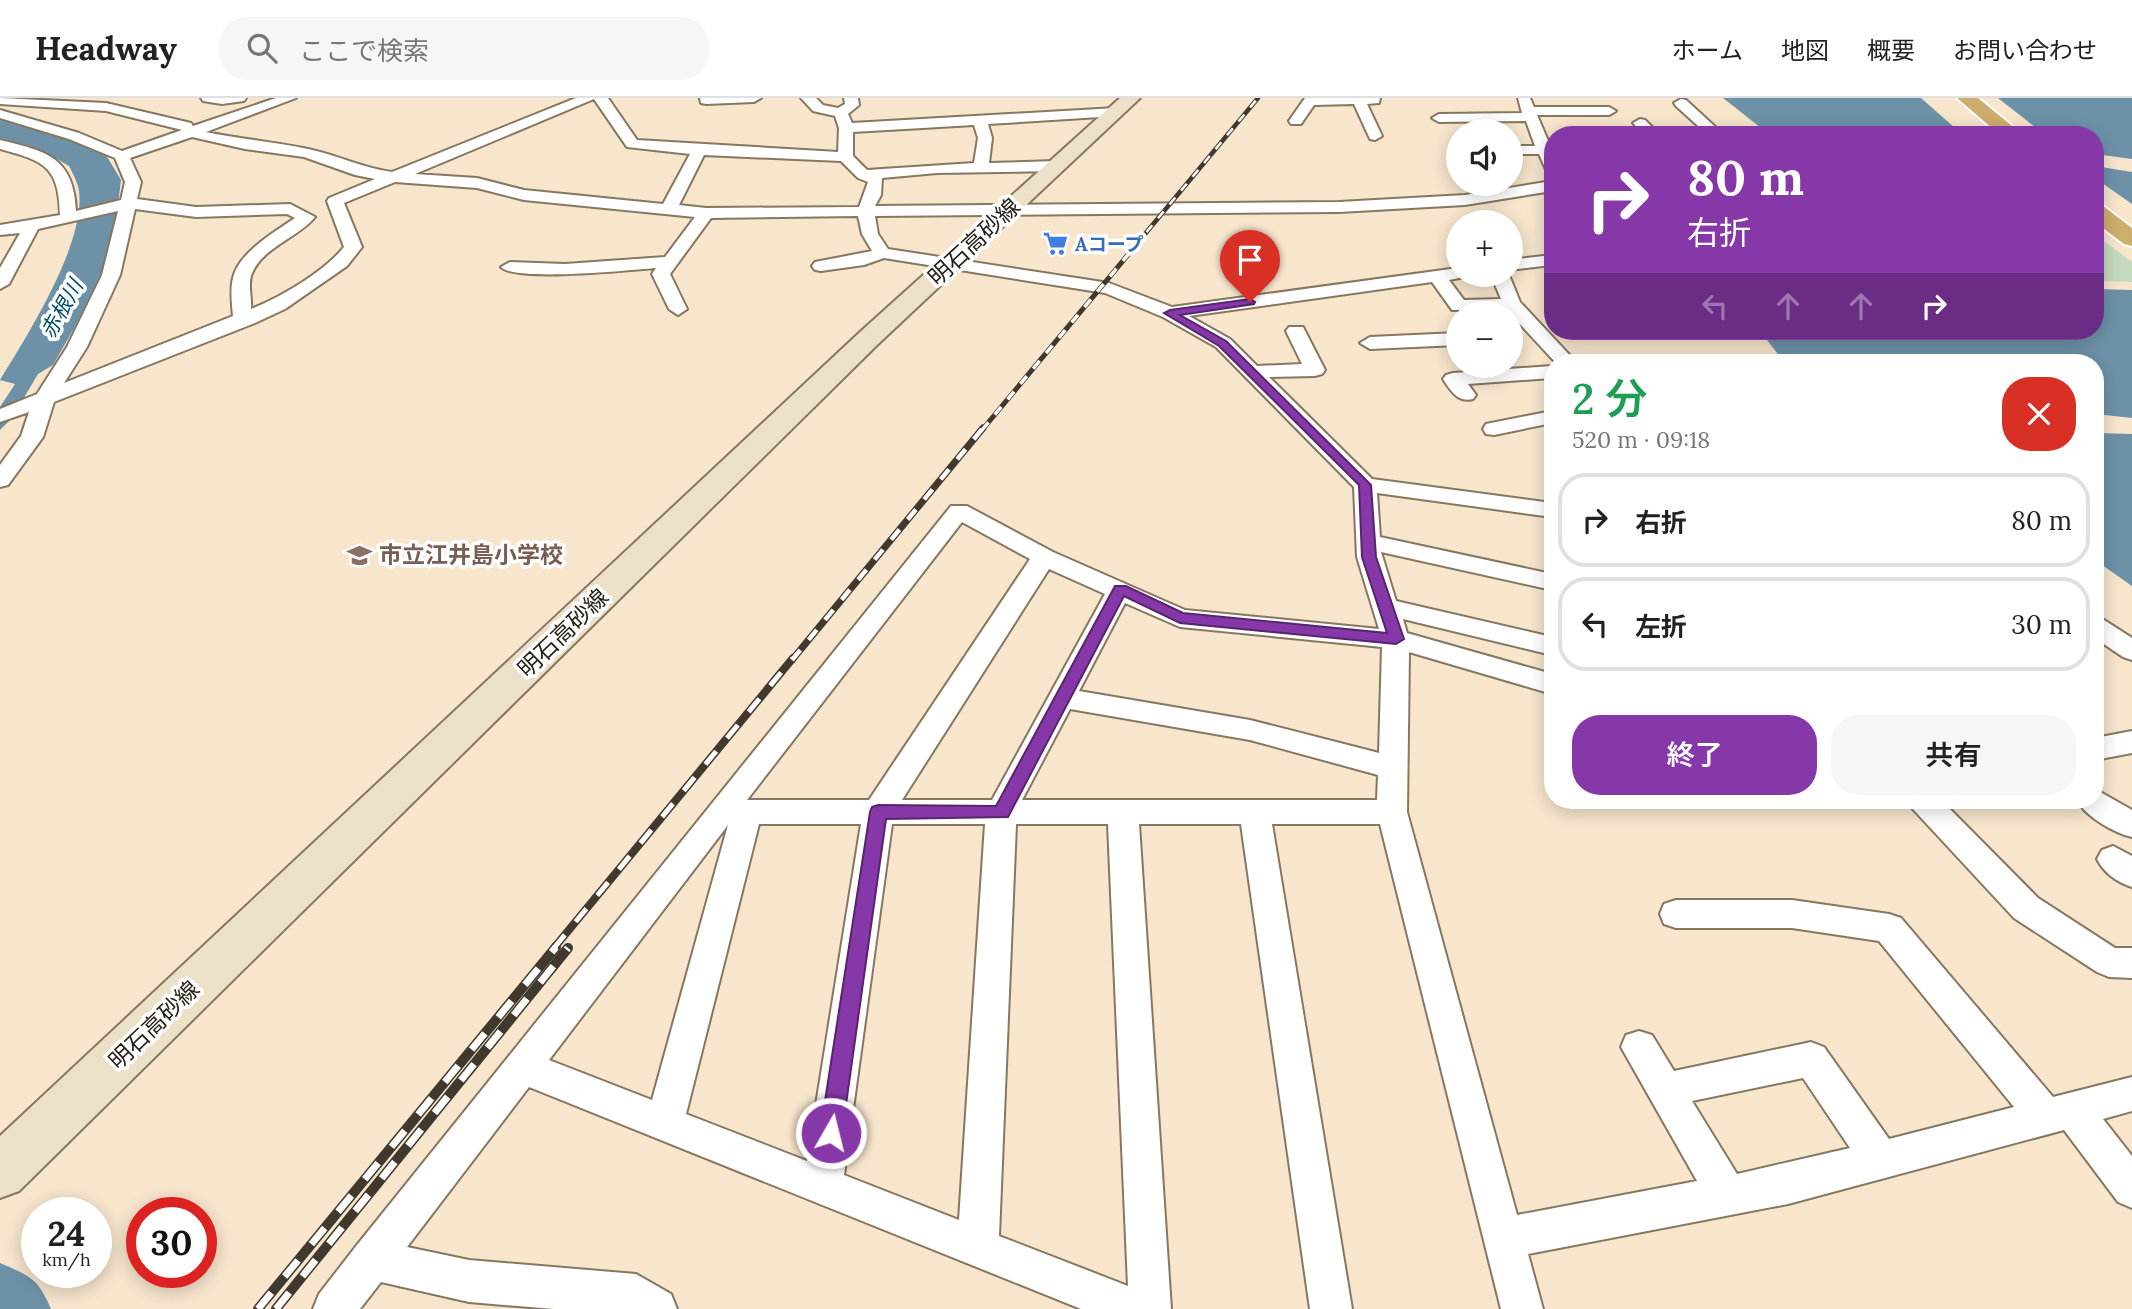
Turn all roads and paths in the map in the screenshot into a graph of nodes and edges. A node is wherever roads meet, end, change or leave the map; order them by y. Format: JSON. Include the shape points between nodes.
{"nodes":[{"id":1,"x":208,"y":98,"type":"edge"},
{"id":2,"x":239,"y":98,"type":"edge"},
{"id":3,"x":251,"y":98,"type":"edge"},
{"id":4,"x":289,"y":98,"type":"edge"},
{"id":5,"x":588,"y":98,"type":"edge"},
{"id":6,"x":601,"y":98,"type":"edge"},
{"id":7,"x":754,"y":98,"type":"edge"},
{"id":8,"x":808,"y":98,"type":"edge"},
{"id":9,"x":851,"y":98,"type":"edge"},
{"id":10,"x":1951,"y":98,"type":"edge"},
{"id":11,"x":1966,"y":98,"type":"edge"},
{"id":12,"x":1366,"y":99,"type":"edge"},
{"id":13,"x":706,"y":100,"type":"dead end"},
{"id":14,"x":61,"y":101,"type":"edge"},
{"id":15,"x":275,"y":103,"type":"junction"},
{"id":16,"x":1681,"y":103,"type":"dead end"},
{"id":17,"x":1124,"y":105,"type":"edge"},
{"id":18,"x":106,"y":107,"type":"junction"},
{"id":19,"x":1609,"y":111,"type":"dead end"},
{"id":20,"x":1,"y":113,"type":"edge"},
{"id":21,"x":1439,"y":118,"type":"dead end"},
{"id":22,"x":843,"y":120,"type":"junction"},
{"id":23,"x":1532,"y":120,"type":"edge"},
{"id":24,"x":980,"y":121,"type":"junction"},
{"id":25,"x":1296,"y":121,"type":"dead end"},
{"id":26,"x":1640,"y":123,"type":"dead end"},
{"id":27,"x":1643,"y":126,"type":"edge"},
{"id":28,"x":1707,"y":126,"type":"edge"},
{"id":29,"x":1985,"y":126,"type":"edge"},
{"id":30,"x":2002,"y":126,"type":"edge"},
{"id":31,"x":190,"y":132,"type":"junction"},
{"id":32,"x":1376,"y":136,"type":"dead end"},
{"id":33,"x":0,"y":144,"type":"edge"},
{"id":34,"x":1544,"y":149,"type":"edge"},
{"id":35,"x":699,"y":150,"type":"junction"},
{"id":36,"x":122,"y":156,"type":"junction"},
{"id":37,"x":845,"y":157,"type":"junction"},
{"id":38,"x":1056,"y":166,"type":"junction"},
{"id":39,"x":981,"y":169,"type":"junction"},
{"id":40,"x":863,"y":175,"type":"junction"},
{"id":41,"x":390,"y":177,"type":"junction"},
{"id":42,"x":1544,"y":188,"type":"edge"},
{"id":43,"x":130,"y":203,"type":"junction"},
{"id":44,"x":2104,"y":203,"type":"edge"},
{"id":45,"x":1009,"y":209,"type":"junction"},
{"id":46,"x":668,"y":210,"type":"junction"},
{"id":47,"x":865,"y":210,"type":"junction"},
{"id":48,"x":706,"y":213,"type":"junction"},
{"id":49,"x":68,"y":218,"type":"junction"},
{"id":50,"x":2104,"y":218,"type":"edge"},
{"id":51,"x":2132,"y":224,"type":"edge"},
{"id":52,"x":32,"y":226,"type":"junction"},
{"id":53,"x":0,"y":230,"type":"edge"},
{"id":54,"x":2132,"y":239,"type":"edge"},
{"id":55,"x":882,"y":253,"type":"junction"},
{"id":56,"x":1544,"y":261,"type":"edge"},
{"id":57,"x":670,"y":262,"type":"junction"},
{"id":58,"x":1523,"y":263,"type":"edge"},
{"id":59,"x":951,"y":264,"type":"junction"},
{"id":60,"x":821,"y":266,"type":"dead end"},
{"id":61,"x":510,"y":267,"type":"dead end"},
{"id":62,"x":1446,"y":275,"type":"edge"},
{"id":63,"x":1437,"y":276,"type":"junction"},
{"id":64,"x":0,"y":284,"type":"edge"},
{"id":65,"x":1456,"y":301,"type":"edge"},
{"id":66,"x":678,"y":309,"type":"dead end"},
{"id":67,"x":1170,"y":313,"type":"junction"},
{"id":68,"x":248,"y":319,"type":"junction"},
{"id":69,"x":1523,"y":324,"type":"edge"},
{"id":70,"x":1296,"y":331,"type":"dead end"},
{"id":71,"x":1446,"y":340,"type":"edge"},
{"id":72,"x":1370,"y":343,"type":"dead end"},
{"id":73,"x":1555,"y":354,"type":"edge"},
{"id":74,"x":1251,"y":372,"type":"junction"},
{"id":75,"x":1544,"y":373,"type":"edge"},
{"id":76,"x":1466,"y":395,"type":"dead end"},
{"id":77,"x":44,"y":399,"type":"junction"},
{"id":78,"x":0,"y":416,"type":"edge"},
{"id":79,"x":1544,"y":419,"type":"edge"},
{"id":80,"x":1494,"y":429,"type":"dead end"},
{"id":81,"x":0,"y":481,"type":"edge"},
{"id":82,"x":1365,"y":485,"type":"junction"},
{"id":83,"x":1544,"y":509,"type":"edge"},
{"id":84,"x":1368,"y":542,"type":"junction"},
{"id":85,"x":1044,"y":557,"type":"junction"},
{"id":86,"x":1544,"y":580,"type":"edge"},
{"id":87,"x":1121,"y":589,"type":"junction"},
{"id":88,"x":1386,"y":607,"type":"junction"},
{"id":89,"x":2104,"y":632,"type":"edge"},
{"id":90,"x":1396,"y":639,"type":"junction"},
{"id":91,"x":1544,"y":644,"type":"edge"},
{"id":92,"x":2128,"y":649,"type":"edge"},
{"id":93,"x":2104,"y":653,"type":"edge"},
{"id":94,"x":1544,"y":682,"type":"edge"},
{"id":95,"x":1062,"y":698,"type":"junction"},
{"id":96,"x":2132,"y":742,"type":"edge"},
{"id":97,"x":2104,"y":747,"type":"edge"},
{"id":98,"x":1393,"y":768,"type":"junction"},
{"id":99,"x":2104,"y":808,"type":"edge"},
{"id":100,"x":1932,"y":809,"type":"edge"},
{"id":101,"x":734,"y":812,"type":"junction"},
{"id":102,"x":878,"y":812,"type":"junction"},
{"id":103,"x":1002,"y":812,"type":"junction"},
{"id":104,"x":1124,"y":812,"type":"junction"},
{"id":105,"x":1255,"y":812,"type":"junction"},
{"id":106,"x":1392,"y":812,"type":"junction"},
{"id":107,"x":2131,"y":825,"type":"edge"},
{"id":108,"x":1676,"y":914,"type":"dead end"},
{"id":109,"x":2132,"y":963,"type":"edge"},
{"id":110,"x":1639,"y":1046,"type":"dead end"},
{"id":111,"x":523,"y":1067,"type":"junction"},
{"id":112,"x":1665,"y":1090,"type":"junction"},
{"id":113,"x":2132,"y":1094,"type":"edge"},
{"id":114,"x":2059,"y":1113,"type":"junction"},
{"id":115,"x":665,"y":1123,"type":"junction"},
{"id":116,"x":1881,"y":1160,"type":"junction"},
{"id":117,"x":0,"y":1172,"type":"edge"},
{"id":118,"x":823,"y":1186,"type":"junction"},
{"id":119,"x":2132,"y":1188,"type":"edge"},
{"id":120,"x":1727,"y":1195,"type":"junction"},
{"id":121,"x":1503,"y":1238,"type":"junction"},
{"id":122,"x":978,"y":1248,"type":"junction"},
{"id":123,"x":372,"y":1260,"type":"junction"},
{"id":124,"x":334,"y":1309,"type":"edge"},
{"id":125,"x":656,"y":1309,"type":"edge"},
{"id":126,"x":1133,"y":1309,"type":"edge"},
{"id":127,"x":1150,"y":1309,"type":"edge"},
{"id":128,"x":1331,"y":1309,"type":"edge"},
{"id":129,"x":1522,"y":1309,"type":"edge"}],
"edges":[{"from":1,"to":2,"type":"street"},
{"from":3,"to":15,"type":"street"},
{"from":4,"to":15,"type":"street"},
{"from":5,"to":41,"type":"street"},
{"from":6,"to":35,"type":"street","via":[[632,144]]},
{"from":7,"to":13,"type":"street"},
{"from":8,"to":22,"type":"street"},
{"from":9,"to":22,"type":"street"},
{"from":10,"to":29,"type":"highway"},
{"from":11,"to":30,"type":"highway"},
{"from":12,"to":25,"type":"street","via":[[1310,102]]},
{"from":12,"to":32,"type":"street"},
{"from":14,"to":18,"type":"street"},
{"from":14,"to":20,"type":"street"},
{"from":15,"to":31,"type":"street"},
{"from":16,"to":28,"type":"street"},
{"from":17,"to":24,"type":"street"},
{"from":17,"to":38,"type":"main road","name":"明石高砂線"},
{"from":18,"to":20,"type":"street"},
{"from":18,"to":31,"type":"street","via":[[186,126]]},
{"from":19,"to":23,"type":"street"},
{"from":20,"to":36,"type":"street"},
{"from":21,"to":23,"type":"street"},
{"from":22,"to":24,"type":"street"},
{"from":22,"to":37,"type":"street"},
{"from":23,"to":34,"type":"street"},
{"from":24,"to":39,"type":"street","via":[[985,138]]},
{"from":26,"to":27,"type":"street"},
{"from":31,"to":36,"type":"street"},
{"from":31,"to":41,"type":"street","via":[[307,153],[360,172]]},
{"from":33,"to":49,"type":"street","via":[[41,155],[60,170],[69,189]]},
{"from":35,"to":37,"type":"street"},
{"from":35,"to":46,"type":"street"},
{"from":36,"to":43,"type":"street","via":[[133,182]]},
{"from":37,"to":40,"type":"street"},
{"from":38,"to":39,"type":"street"},
{"from":38,"to":45,"type":"main road","name":"明石高砂線"},
{"from":39,"to":40,"type":"street"},
{"from":40,"to":47,"type":"street","via":[[876,180]]},
{"from":41,"to":46,"type":"street","via":[[477,183],[524,195]]},
{"from":41,"to":68,"type":"street","via":[[335,201],[353,247],[341,262],[278,305]]},
{"from":42,"to":45,"type":"street","via":[[1468,205]]},
{"from":43,"to":49,"type":"street"},
{"from":43,"to":68,"type":"street","via":[[196,212],[290,209],[307,217],[245,267],[240,280],[241,315]]},
{"from":43,"to":77,"type":"street","via":[[111,275],[77,347]]},
{"from":44,"to":51,"type":"highway"},
{"from":45,"to":47,"type":"street"},
{"from":45,"to":59,"type":"main road","name":"明石高砂線"},
{"from":46,"to":48,"type":"street"},
{"from":47,"to":48,"type":"street"},
{"from":47,"to":55,"type":"street","via":[[870,234]]},
{"from":48,"to":57,"type":"street"},
{"from":49,"to":52,"type":"street"},
{"from":50,"to":54,"type":"highway"},
{"from":52,"to":53,"type":"street"},
{"from":52,"to":64,"type":"street"},
{"from":55,"to":59,"type":"street"},
{"from":55,"to":60,"type":"street"},
{"from":56,"to":58,"type":"street"},
{"from":57,"to":61,"type":"street","via":[[565,269]]},
{"from":57,"to":66,"type":"street","via":[[661,274]]},
{"from":59,"to":67,"type":"street","via":[[1109,288]]},
{"from":59,"to":117,"type":"main road","name":"明石高砂線"},
{"from":62,"to":63,"type":"street"},
{"from":63,"to":65,"type":"street"},
{"from":63,"to":67,"type":"street"},
{"from":67,"to":74,"type":"street","via":[[1223,343]]},
{"from":68,"to":77,"type":"street"},
{"from":69,"to":73,"type":"street","via":[[1529,335]]},
{"from":70,"to":74,"type":"street","via":[[1315,370]]},
{"from":71,"to":72,"type":"street"},
{"from":74,"to":82,"type":"street"},
{"from":75,"to":76,"type":"street","via":[[1453,379]]},
{"from":77,"to":78,"type":"street"},
{"from":77,"to":81,"type":"street","via":[[32,437]]},
{"from":79,"to":80,"type":"street"},
{"from":82,"to":83,"type":"street"},
{"from":82,"to":84,"type":"street"},
{"from":84,"to":86,"type":"street"},
{"from":84,"to":88,"type":"street"},
{"from":85,"to":87,"type":"street"},
{"from":85,"to":101,"type":"street","via":[[960,511]]},
{"from":85,"to":102,"type":"street"},
{"from":87,"to":90,"type":"street","via":[[1180,618]]},
{"from":87,"to":95,"type":"street"},
{"from":88,"to":90,"type":"street"},
{"from":88,"to":91,"type":"street"},
{"from":89,"to":92,"type":"street"},
{"from":90,"to":94,"type":"street"},
{"from":90,"to":98,"type":"street"},
{"from":92,"to":93,"type":"street"},
{"from":95,"to":98,"type":"street","via":[[1251,730]]},
{"from":95,"to":103,"type":"street"},
{"from":96,"to":97,"type":"street"},
{"from":98,"to":106,"type":"street"},
{"from":99,"to":107,"type":"street"},
{"from":100,"to":109,"type":"street","via":[[2026,908],[2109,962]]},
{"from":101,"to":102,"type":"street"},
{"from":101,"to":111,"type":"street"},
{"from":101,"to":115,"type":"street"},
{"from":102,"to":103,"type":"street"},
{"from":102,"to":118,"type":"street"},
{"from":103,"to":104,"type":"street"},
{"from":103,"to":122,"type":"street"},
{"from":104,"to":105,"type":"street"},
{"from":104,"to":127,"type":"street"},
{"from":105,"to":106,"type":"street"},
{"from":105,"to":128,"type":"street"},
{"from":106,"to":121,"type":"street"},
{"from":108,"to":114,"type":"street","via":[[1791,914],[1889,928]]},
{"from":110,"to":112,"type":"street"},
{"from":111,"to":115,"type":"street"},
{"from":111,"to":123,"type":"street"},
{"from":112,"to":116,"type":"street","via":[[1811,1059]]},
{"from":112,"to":120,"type":"street"},
{"from":113,"to":114,"type":"street"},
{"from":114,"to":116,"type":"street"},
{"from":114,"to":119,"type":"street"},
{"from":115,"to":118,"type":"street"},
{"from":116,"to":120,"type":"street"},
{"from":118,"to":122,"type":"street"},
{"from":120,"to":121,"type":"street"},
{"from":121,"to":129,"type":"street"},
{"from":122,"to":126,"type":"street"},
{"from":123,"to":124,"type":"street"},
{"from":123,"to":125,"type":"street","via":[[468,1281],[636,1295]]}]}
